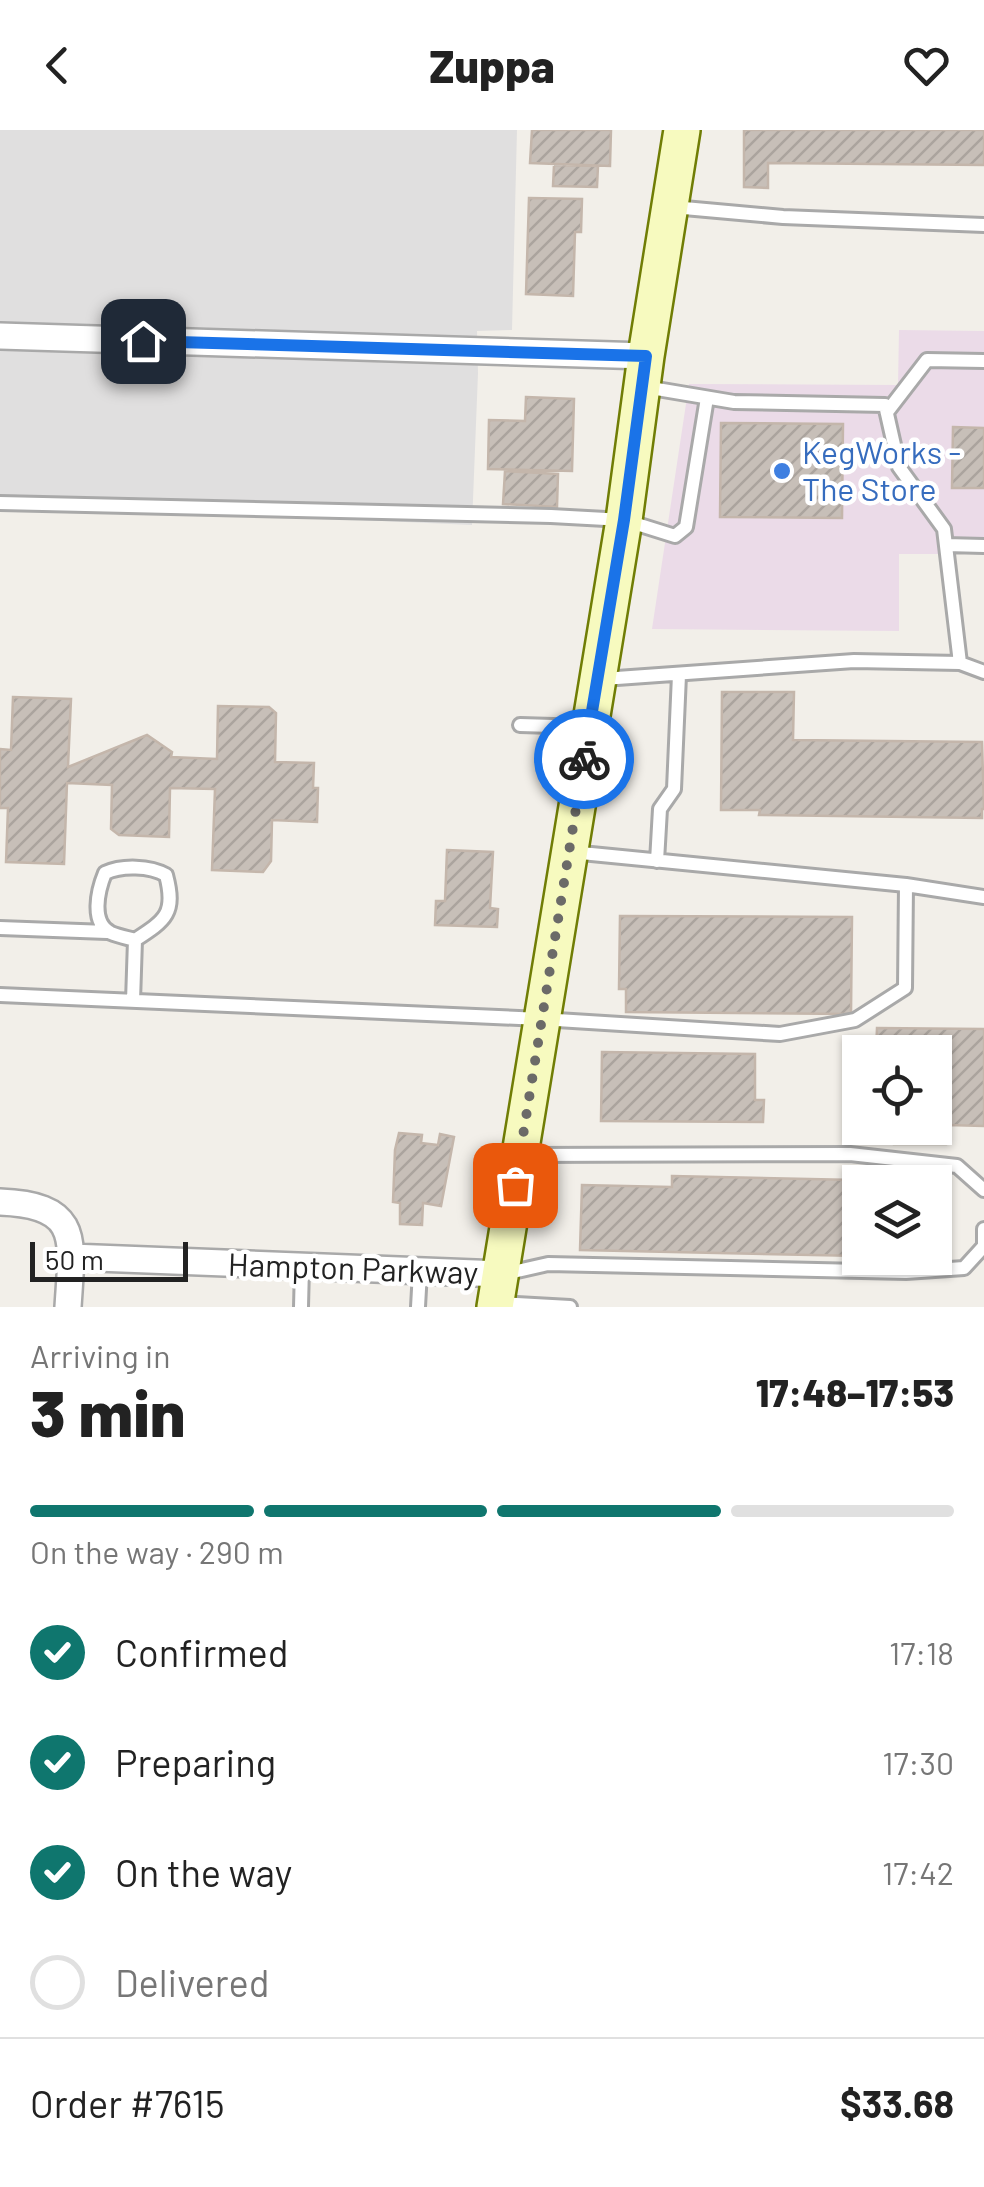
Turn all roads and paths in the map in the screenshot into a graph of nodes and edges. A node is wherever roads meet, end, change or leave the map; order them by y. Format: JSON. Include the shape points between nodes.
{"nodes":[{"id":1,"x":682,"y":130,"type":"edge"},
{"id":2,"x":670,"y":206,"type":"junction"},
{"id":3,"x":984,"y":225,"type":"edge"},
{"id":4,"x":0,"y":336,"type":"edge"},
{"id":5,"x":984,"y":361,"type":"edge"},
{"id":6,"x":644,"y":372,"type":"junction"},
{"id":7,"x":707,"y":398,"type":"junction"},
{"id":8,"x":887,"y":412,"type":"junction"},
{"id":9,"x":0,"y":503,"type":"edge"},
{"id":10,"x":624,"y":520,"type":"junction"},
{"id":11,"x":946,"y":545,"type":"junction"},
{"id":12,"x":984,"y":546,"type":"edge"},
{"id":13,"x":960,"y":663,"type":"junction"},
{"id":14,"x":984,"y":672,"type":"edge"},
{"id":15,"x":679,"y":675,"type":"junction"},
{"id":16,"x":597,"y":680,"type":"junction"},
{"id":17,"x":520,"y":724,"type":"dead end"},
{"id":18,"x":590,"y":727,"type":"junction"},
{"id":19,"x":569,"y":852,"type":"junction"},
{"id":20,"x":657,"y":861,"type":"junction"},
{"id":21,"x":906,"y":885,"type":"junction"},
{"id":22,"x":984,"y":898,"type":"edge"},
{"id":23,"x":0,"y":928,"type":"edge"},
{"id":24,"x":107,"y":932,"type":"junction"},
{"id":25,"x":136,"y":940,"type":"junction"},
{"id":26,"x":0,"y":995,"type":"edge"},
{"id":27,"x":133,"y":1001,"type":"junction"},
{"id":28,"x":541,"y":1019,"type":"junction"},
{"id":29,"x":520,"y":1156,"type":"junction"},
{"id":30,"x":984,"y":1190,"type":"edge"},
{"id":31,"x":0,"y":1202,"type":"edge"},
{"id":32,"x":984,"y":1229,"type":"edge"},
{"id":33,"x":71,"y":1257,"type":"junction"},
{"id":34,"x":302,"y":1266,"type":"junction"},
{"id":35,"x":420,"y":1271,"type":"junction"},
{"id":36,"x":497,"y":1295,"type":"edge"},
{"id":37,"x":68,"y":1307,"type":"edge"},
{"id":38,"x":301,"y":1307,"type":"edge"},
{"id":39,"x":418,"y":1307,"type":"edge"},
{"id":40,"x":570,"y":1307,"type":"edge"}],
"edges":[{"from":1,"to":2,"type":"main road"},
{"from":2,"to":3,"type":"lane"},
{"from":2,"to":6,"type":"main road"},
{"from":4,"to":6,"type":"street"},
{"from":5,"to":8,"type":"lane","via":[[928,360]]},
{"from":6,"to":7,"type":"lane"},
{"from":6,"to":10,"type":"main road"},
{"from":7,"to":8,"type":"lane","via":[[885,404]]},
{"from":7,"to":10,"type":"lane","via":[[686,528],[676,536]]},
{"from":8,"to":11,"type":"lane","via":[[899,467],[944,529]]},
{"from":9,"to":10,"type":"lane"},
{"from":10,"to":16,"type":"main road"},
{"from":11,"to":12,"type":"lane"},
{"from":11,"to":13,"type":"lane"},
{"from":13,"to":14,"type":"lane"},
{"from":13,"to":15,"type":"lane","via":[[854,661]]},
{"from":15,"to":16,"type":"lane"},
{"from":15,"to":20,"type":"lane","via":[[674,789],[660,809]]},
{"from":16,"to":18,"type":"main road"},
{"from":17,"to":18,"type":"lane"},
{"from":18,"to":19,"type":"main road"},
{"from":19,"to":20,"type":"lane"},
{"from":19,"to":28,"type":"main road"},
{"from":20,"to":21,"type":"lane"},
{"from":21,"to":22,"type":"lane"},
{"from":21,"to":28,"type":"lane","via":[[905,988],[855,1020],[780,1034]]},
{"from":23,"to":24,"type":"lane"},
{"from":24,"to":25,"type":"lane"},
{"from":24,"to":25,"type":"lane","via":[[98,907],[104,872],[156,870],[166,876],[172,896],[168,916]]},
{"from":25,"to":27,"type":"lane"},
{"from":26,"to":27,"type":"lane"},
{"from":27,"to":28,"type":"lane"},
{"from":28,"to":29,"type":"main road"},
{"from":29,"to":30,"type":"lane","via":[[850,1154],[957,1166]]},
{"from":29,"to":36,"type":"main road"},
{"from":31,"to":33,"type":"street","via":[[44,1207],[56,1216]]},
{"from":32,"to":36,"type":"lane","via":[[984,1246],[964,1268],[548,1264]]},
{"from":33,"to":34,"type":"street","name":"Hampton Parkway"},
{"from":33,"to":37,"type":"street"},
{"from":34,"to":35,"type":"street","name":"Hampton Parkway"},
{"from":34,"to":38,"type":"lane"},
{"from":35,"to":36,"type":"street","name":"Hampton Parkway"},
{"from":35,"to":39,"type":"lane"},
{"from":36,"to":40,"type":"lane"}]}
